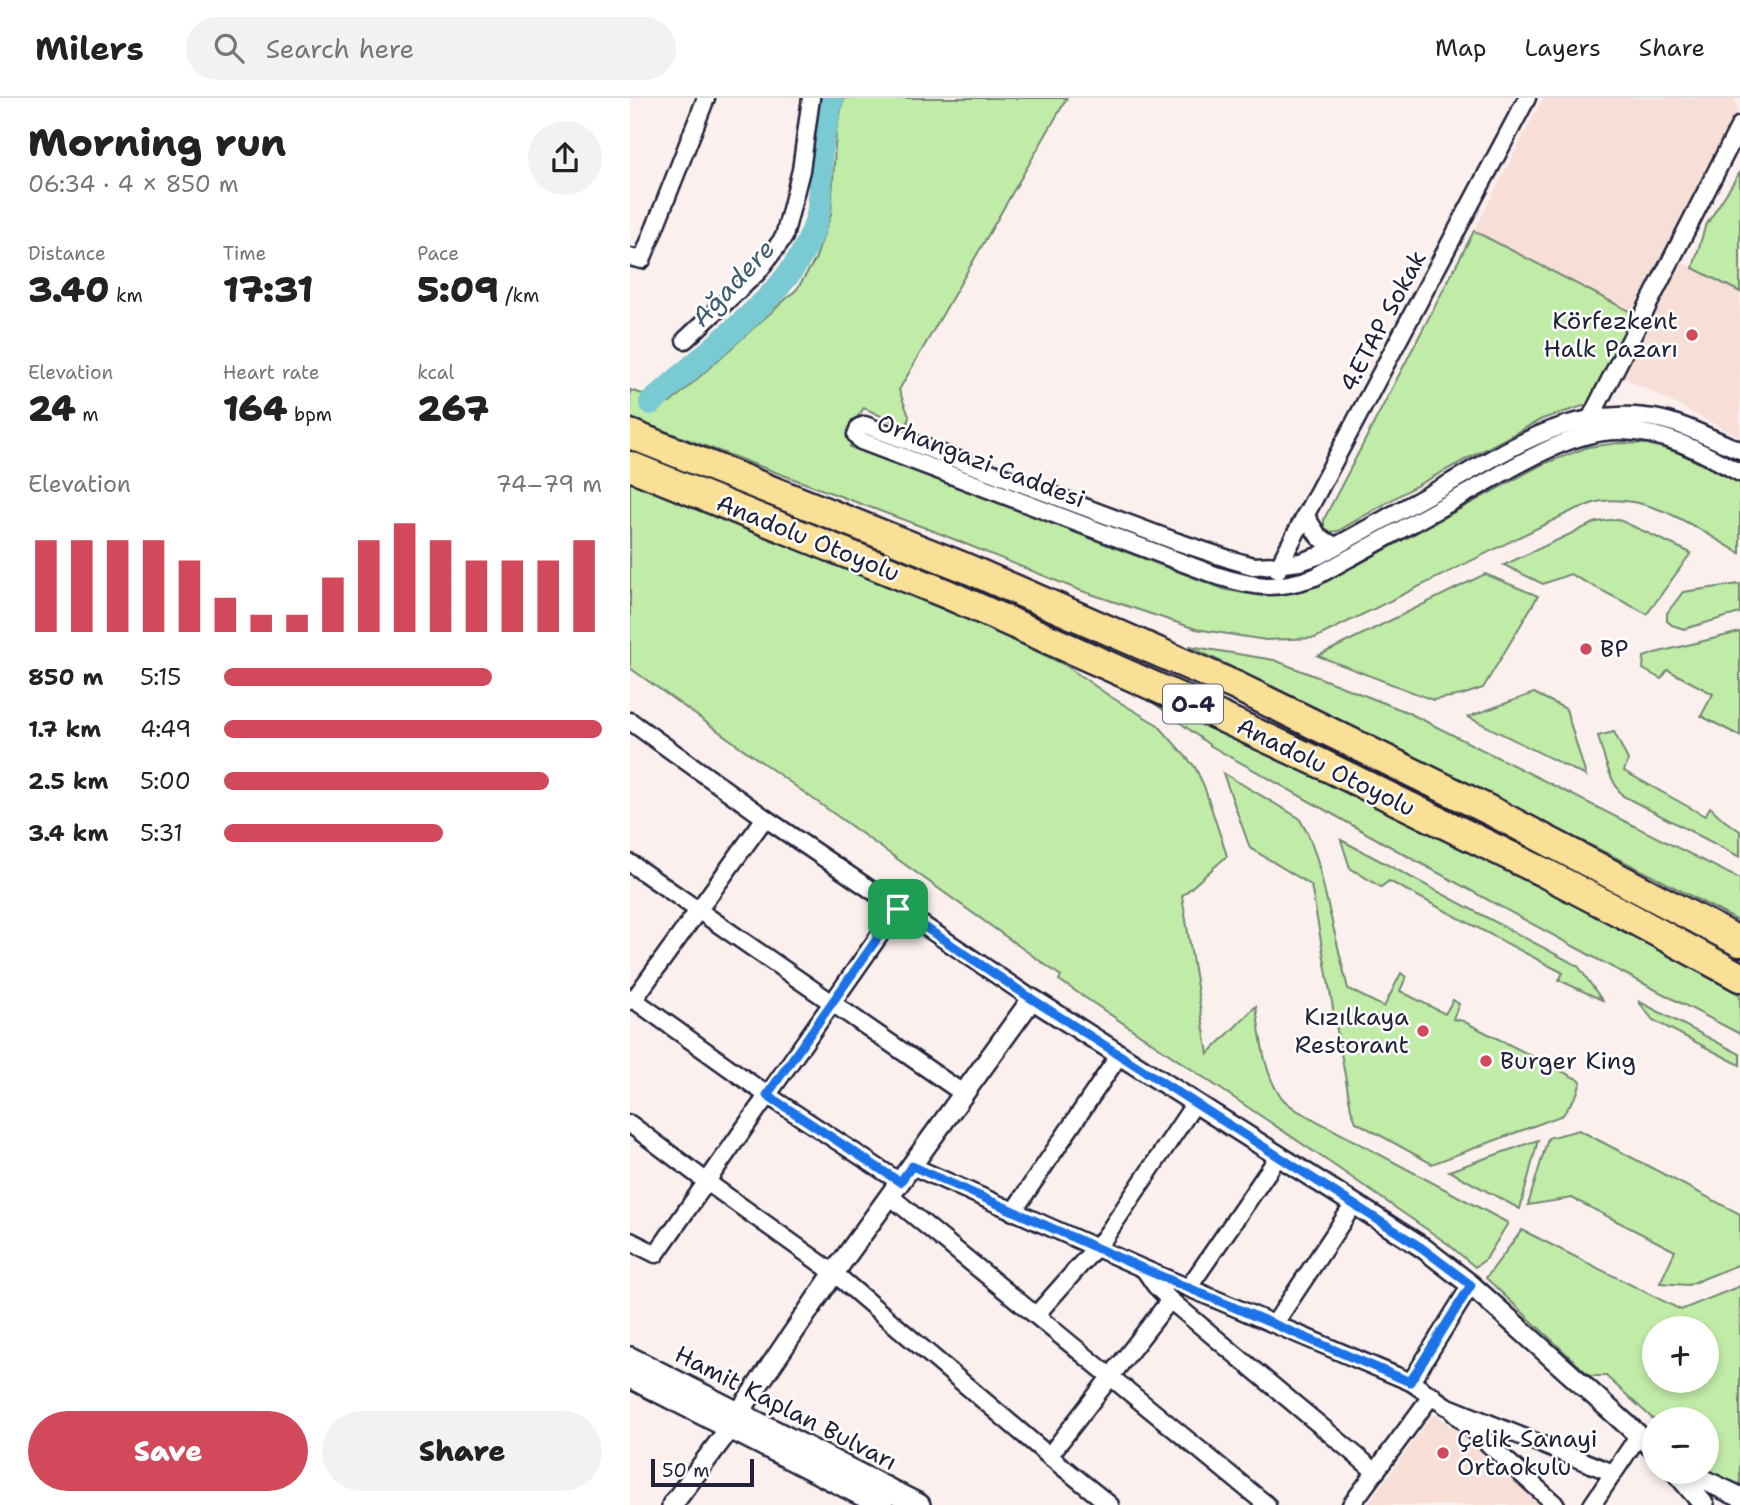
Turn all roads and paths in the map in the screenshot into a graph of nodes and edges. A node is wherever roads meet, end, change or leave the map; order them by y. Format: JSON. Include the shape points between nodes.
{"nodes":[{"id":1,"x":706,"y":98,"type":"edge"},
{"id":2,"x":811,"y":98,"type":"edge"},
{"id":3,"x":1527,"y":98,"type":"edge"},
{"id":4,"x":1740,"y":125,"type":"edge"},
{"id":5,"x":630,"y":257,"type":"edge"},
{"id":6,"x":685,"y":340,"type":"dead end"},
{"id":7,"x":1591,"y":417,"type":"junction"},
{"id":8,"x":630,"y":434,"type":"edge"},
{"id":9,"x":1740,"y":450,"type":"edge"},
{"id":10,"x":630,"y":466,"type":"edge"},
{"id":11,"x":1740,"y":472,"type":"edge"},
{"id":12,"x":1305,"y":515,"type":"junction"},
{"id":13,"x":1335,"y":546,"type":"junction"},
{"id":14,"x":1279,"y":565,"type":"junction"},
{"id":15,"x":1277,"y":587,"type":"junction"},
{"id":16,"x":630,"y":721,"type":"edge"},
{"id":17,"x":765,"y":818,"type":"junction"},
{"id":18,"x":630,"y":863,"type":"edge"},
{"id":19,"x":898,"y":909,"type":"junction"},
{"id":20,"x":698,"y":911,"type":"junction"},
{"id":21,"x":1740,"y":942,"type":"edge"},
{"id":22,"x":1740,"y":978,"type":"edge"},
{"id":23,"x":633,"y":996,"type":"edge"},
{"id":24,"x":1032,"y":999,"type":"junction"},
{"id":25,"x":831,"y":1003,"type":"junction"},
{"id":26,"x":1120,"y":1054,"type":"junction"},
{"id":27,"x":964,"y":1094,"type":"junction"},
{"id":28,"x":767,"y":1095,"type":"junction"},
{"id":29,"x":1195,"y":1103,"type":"junction"},
{"id":30,"x":630,"y":1124,"type":"edge"},
{"id":31,"x":1278,"y":1157,"type":"junction"},
{"id":32,"x":912,"y":1166,"type":"junction"},
{"id":33,"x":706,"y":1181,"type":"junction"},
{"id":34,"x":895,"y":1189,"type":"junction"},
{"id":35,"x":1354,"y":1204,"type":"junction"},
{"id":36,"x":1013,"y":1212,"type":"junction"},
{"id":37,"x":630,"y":1241,"type":"edge"},
{"id":38,"x":1096,"y":1248,"type":"junction"},
{"id":39,"x":1144,"y":1269,"type":"junction"},
{"id":40,"x":834,"y":1273,"type":"junction"},
{"id":41,"x":1471,"y":1285,"type":"junction"},
{"id":42,"x":1189,"y":1287,"type":"junction"},
{"id":43,"x":1170,"y":1300,"type":"junction"},
{"id":44,"x":1036,"y":1315,"type":"junction"},
{"id":45,"x":1275,"y":1324,"type":"junction"},
{"id":46,"x":630,"y":1357,"type":"edge"},
{"id":47,"x":630,"y":1377,"type":"edge"},
{"id":48,"x":1111,"y":1377,"type":"junction"},
{"id":49,"x":1410,"y":1382,"type":"junction"},
{"id":50,"x":1432,"y":1395,"type":"junction"},
{"id":51,"x":1446,"y":1406,"type":"junction"},
{"id":52,"x":734,"y":1421,"type":"junction"},
{"id":53,"x":1639,"y":1435,"type":"junction"},
{"id":54,"x":1642,"y":1438,"type":"edge"},
{"id":55,"x":1049,"y":1456,"type":"junction"},
{"id":56,"x":1376,"y":1472,"type":"junction"},
{"id":57,"x":1613,"y":1473,"type":"junction"},
{"id":58,"x":1686,"y":1484,"type":"edge"},
{"id":59,"x":1712,"y":1484,"type":"edge"},
{"id":60,"x":1740,"y":1497,"type":"edge"},
{"id":61,"x":672,"y":1505,"type":"edge"},
{"id":62,"x":882,"y":1505,"type":"edge"},
{"id":63,"x":919,"y":1505,"type":"edge"},
{"id":64,"x":1110,"y":1505,"type":"edge"},
{"id":65,"x":1267,"y":1505,"type":"edge"},
{"id":66,"x":1351,"y":1505,"type":"edge"},
{"id":67,"x":1556,"y":1505,"type":"edge"},
{"id":68,"x":1592,"y":1505,"type":"edge"},
{"id":69,"x":1704,"y":1505,"type":"edge"}],
"edges":[{"from":1,"to":5,"type":"street","via":[[642,260]]},
{"from":2,"to":6,"type":"street","via":[[801,170],[784,237],[758,272]]},
{"from":3,"to":12,"type":"street","name":"4.ETAP Sokak"},
{"from":4,"to":7,"type":"street"},
{"from":7,"to":9,"type":"street","via":[[1648,417],[1679,424]]},
{"from":7,"to":13,"type":"street","via":[[1523,442]]},
{"from":8,"to":21,"type":"highway","name":"Anadolu Otoyolu","number":"O-4","via":[[966,568],[1236,687],[1495,813]]},
{"from":10,"to":22,"type":"highway","name":"Anadolu Otoyolu","number":"O-4","via":[[947,594],[1190,702],[1533,867]]},
{"from":11,"to":15,"type":"street","name":"Orhangazi Caddesi","via":[[1674,440],[1644,433],[1597,433],[1528,460],[1315,577]]},
{"from":12,"to":13,"type":"street","via":[[1319,537]]},
{"from":12,"to":14,"type":"street","name":"4.ETAP Sokak"},
{"from":13,"to":14,"type":"street","via":[[1318,556]]},
{"from":14,"to":15,"type":"street"},
{"from":14,"to":15,"type":"street","name":"Orhangazi Caddesi","via":[[1233,561],[865,425],[856,435],[861,441],[1218,576]]},
{"from":16,"to":17,"type":"street"},
{"from":17,"to":19,"type":"street"},
{"from":17,"to":20,"type":"street"},
{"from":18,"to":20,"type":"street"},
{"from":19,"to":24,"type":"street"},
{"from":19,"to":25,"type":"street"},
{"from":20,"to":23,"type":"street"},
{"from":20,"to":25,"type":"street"},
{"from":23,"to":28,"type":"street"},
{"from":24,"to":26,"type":"street"},
{"from":24,"to":27,"type":"street"},
{"from":25,"to":27,"type":"street"},
{"from":25,"to":28,"type":"street"},
{"from":26,"to":29,"type":"street"},
{"from":26,"to":36,"type":"street"},
{"from":27,"to":32,"type":"street"},
{"from":28,"to":33,"type":"street"},
{"from":28,"to":34,"type":"street"},
{"from":29,"to":31,"type":"street"},
{"from":29,"to":38,"type":"street"},
{"from":30,"to":33,"type":"street"},
{"from":31,"to":35,"type":"street"},
{"from":31,"to":42,"type":"street"},
{"from":32,"to":34,"type":"street"},
{"from":32,"to":36,"type":"street"},
{"from":33,"to":37,"type":"street","via":[[656,1254]]},
{"from":33,"to":40,"type":"street"},
{"from":34,"to":40,"type":"street"},
{"from":34,"to":44,"type":"street"},
{"from":35,"to":41,"type":"street"},
{"from":35,"to":45,"type":"street"},
{"from":36,"to":38,"type":"street"},
{"from":38,"to":39,"type":"street"},
{"from":38,"to":44,"type":"street"},
{"from":39,"to":42,"type":"street"},
{"from":39,"to":43,"type":"street"},
{"from":40,"to":52,"type":"street"},
{"from":40,"to":55,"type":"street"},
{"from":41,"to":49,"type":"street"},
{"from":41,"to":53,"type":"street"},
{"from":42,"to":45,"type":"street"},
{"from":43,"to":48,"type":"street"},
{"from":43,"to":56,"type":"street"},
{"from":44,"to":48,"type":"street"},
{"from":45,"to":49,"type":"street"},
{"from":46,"to":52,"type":"main road","name":"Hamit Kaplan Bulvarı"},
{"from":47,"to":52,"type":"main road","name":"Hamit Kaplan Bulvarı"},
{"from":48,"to":55,"type":"street"},
{"from":48,"to":65,"type":"street"},
{"from":49,"to":50,"type":"street"},
{"from":50,"to":51,"type":"street"},
{"from":50,"to":56,"type":"street"},
{"from":51,"to":57,"type":"street"},
{"from":51,"to":67,"type":"street"},
{"from":52,"to":61,"type":"street"},
{"from":52,"to":62,"type":"main road","name":"Hamit Kaplan Bulvarı"},
{"from":52,"to":63,"type":"main road","name":"Hamit Kaplan Bulvarı"},
{"from":53,"to":54,"type":"street"},
{"from":53,"to":57,"type":"street"},
{"from":55,"to":64,"type":"street"},
{"from":56,"to":66,"type":"street"},
{"from":57,"to":68,"type":"street"},
{"from":58,"to":69,"type":"street"},
{"from":59,"to":60,"type":"street"}]}
